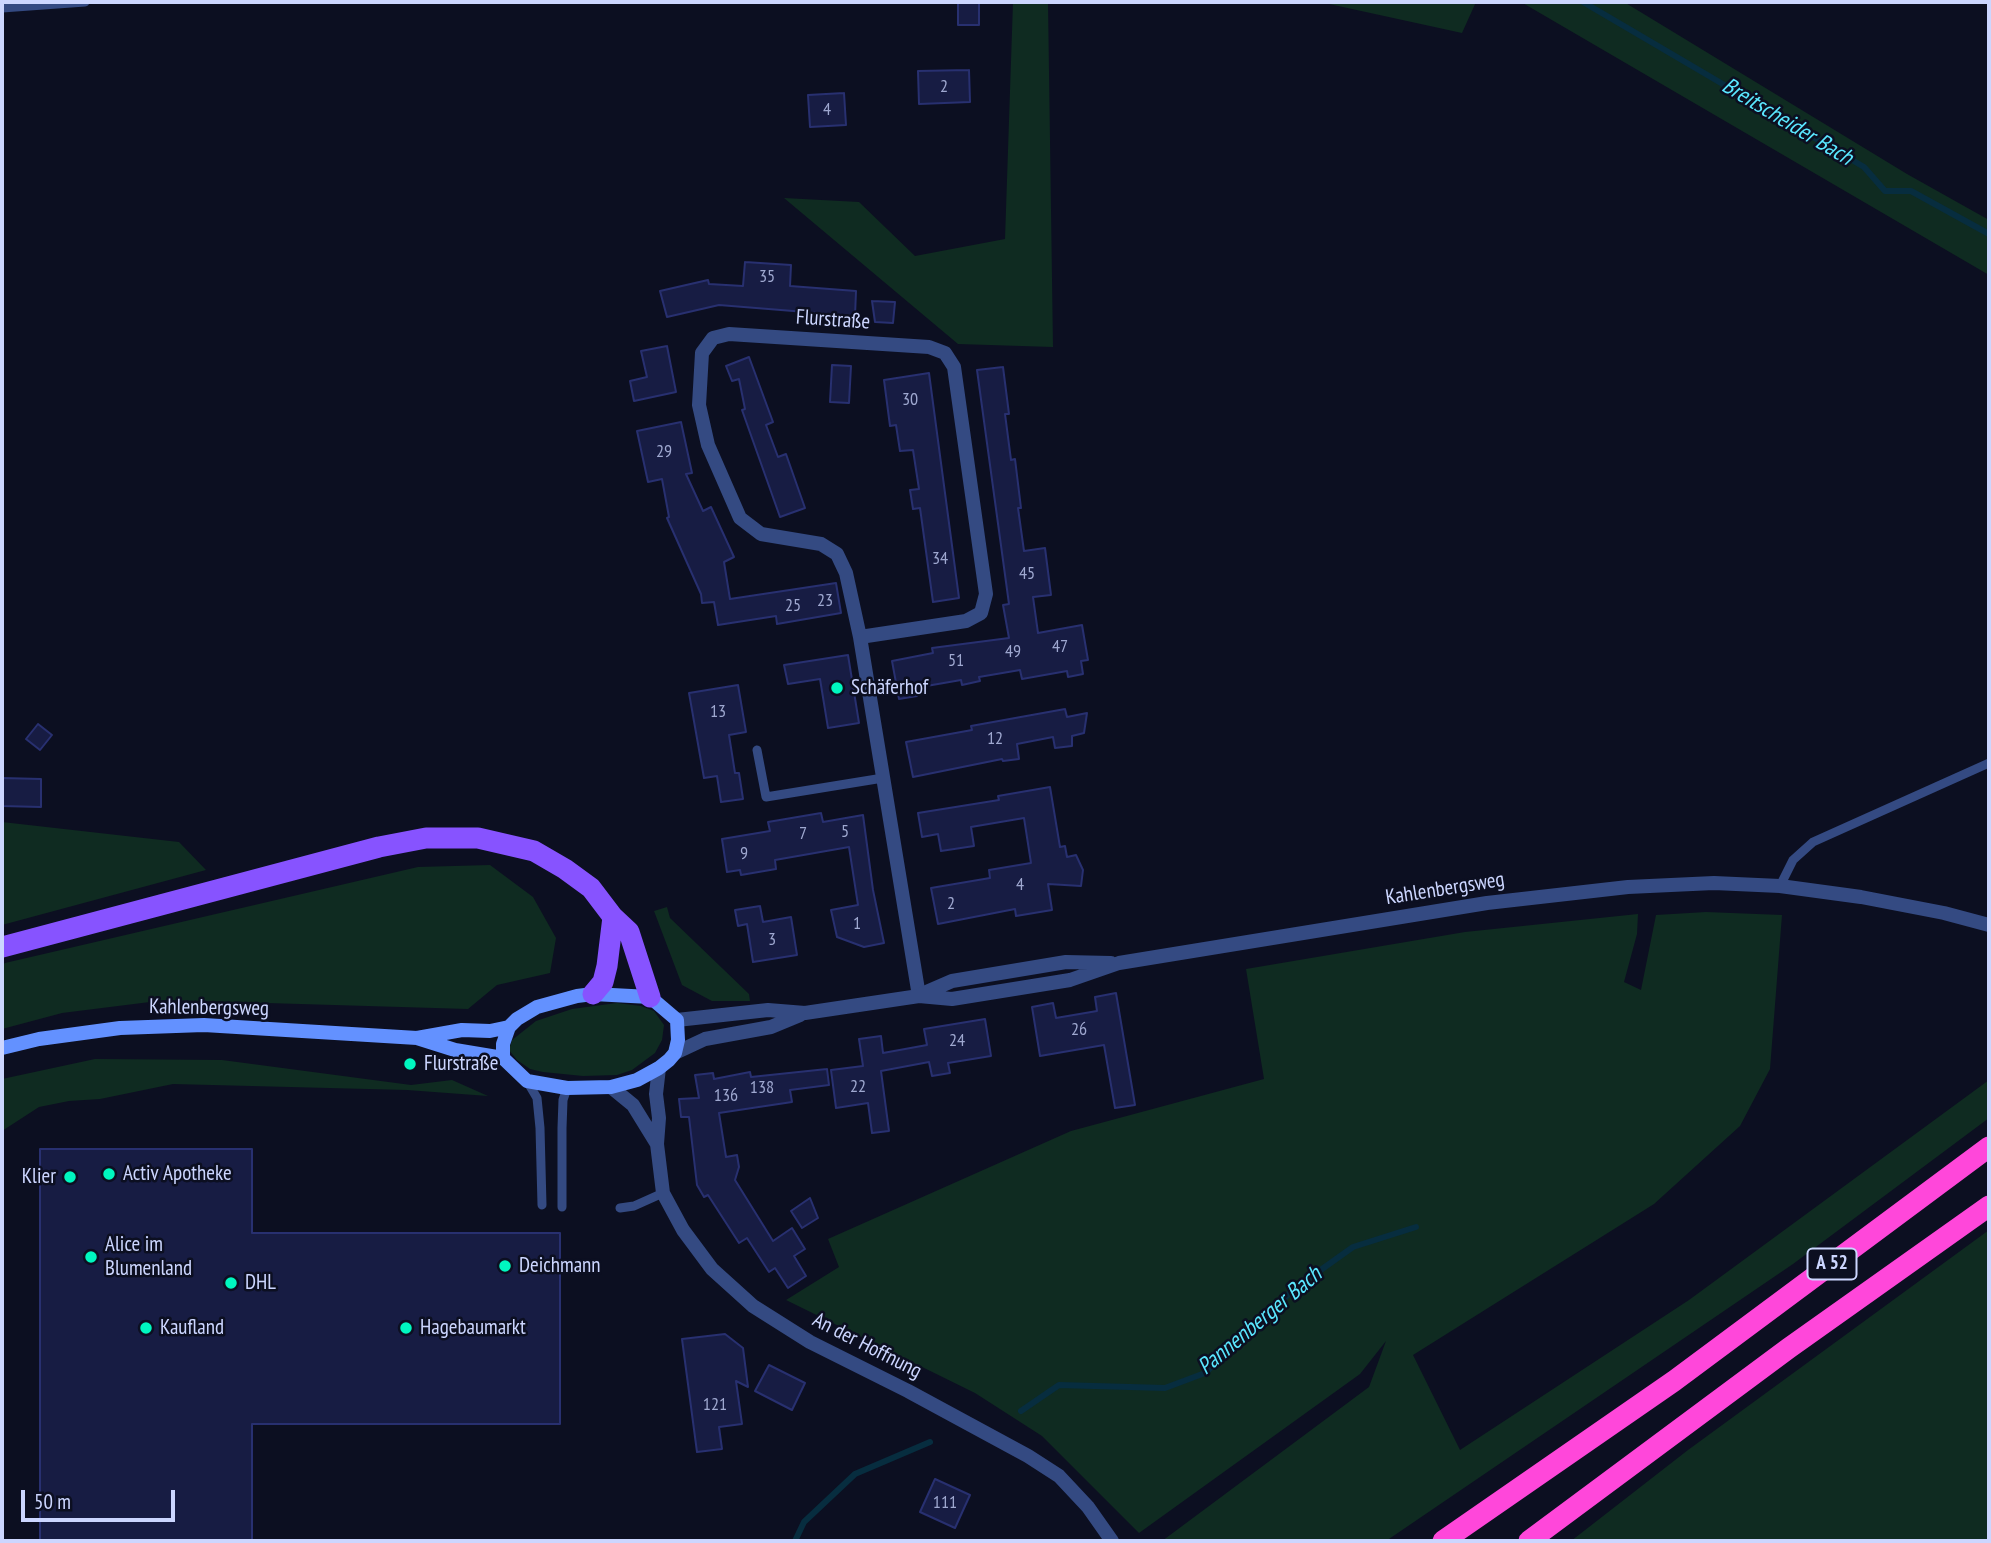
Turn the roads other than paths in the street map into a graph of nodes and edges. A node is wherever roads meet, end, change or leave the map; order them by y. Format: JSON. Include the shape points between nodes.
{"nodes":[{"id":1,"x":85,"y":2,"type":"edge"},
{"id":2,"x":2,"y":8,"type":"edge"},
{"id":3,"x":860,"y":637,"type":"junction"},
{"id":4,"x":757,"y":750,"type":"dead end"},
{"id":5,"x":1989,"y":763,"type":"edge"},
{"id":6,"x":883,"y":778,"type":"junction"},
{"id":7,"x":1780,"y":886,"type":"junction"},
{"id":8,"x":613,"y":917,"type":"junction"},
{"id":9,"x":1989,"y":925,"type":"edge"},
{"id":10,"x":3,"y":945,"type":"edge"},
{"id":11,"x":593,"y":994,"type":"junction"},
{"id":12,"x":919,"y":996,"type":"junction"},
{"id":13,"x":650,"y":998,"type":"junction"},
{"id":14,"x":805,"y":1013,"type":"junction"},
{"id":15,"x":677,"y":1020,"type":"junction"},
{"id":16,"x":509,"y":1027,"type":"junction"},
{"id":17,"x":417,"y":1038,"type":"junction"},
{"id":18,"x":2,"y":1048,"type":"edge"},
{"id":19,"x":675,"y":1053,"type":"junction"},
{"id":20,"x":503,"y":1058,"type":"junction"},
{"id":21,"x":659,"y":1068,"type":"junction"},
{"id":22,"x":527,"y":1081,"type":"junction"},
{"id":23,"x":611,"y":1087,"type":"junction"},
{"id":24,"x":567,"y":1088,"type":"junction"},
{"id":25,"x":657,"y":1144,"type":"junction"},
{"id":26,"x":1989,"y":1147,"type":"edge"},
{"id":27,"x":663,"y":1192,"type":"junction"},
{"id":28,"x":542,"y":1205,"type":"dead end"},
{"id":29,"x":1989,"y":1206,"type":"edge"},
{"id":30,"x":562,"y":1207,"type":"dead end"},
{"id":31,"x":620,"y":1208,"type":"dead end"},
{"id":32,"x":1112,"y":1541,"type":"edge"},
{"id":33,"x":1443,"y":1541,"type":"edge"},
{"id":34,"x":1529,"y":1541,"type":"edge"}],
"edges":[{"from":1,"to":2,"type":"lane"},
{"from":3,"to":3,"type":"street","name":"Flurstraße","via":[[967,621],[981,613],[986,594],[954,367],[945,353],[929,347],[729,334],[713,338],[702,354],[699,405],[708,445],[740,518],[761,534],[821,544],[837,554],[846,573]]},
{"from":3,"to":6,"type":"street","name":"Flurstraße"},
{"from":4,"to":6,"type":"lane","via":[[766,797]]},
{"from":5,"to":7,"type":"lane","via":[[1813,842],[1793,860]]},
{"from":6,"to":12,"type":"street","name":"Flurstraße"},
{"from":7,"to":9,"type":"street","name":"Kahlenbergsweg","via":[[1861,897]]},
{"from":7,"to":12,"type":"street","name":"Kahlenbergsweg","via":[[1628,887],[1500,902],[1119,963],[1066,961],[952,981]]},
{"from":8,"to":10,"type":"main road","via":[[591,888],[534,851],[478,838],[426,838]]},
{"from":8,"to":11,"type":"main road","via":[[603,982]]},
{"from":8,"to":13,"type":"main road","via":[[629,932]]},
{"from":11,"to":13,"type":"main road","name":"Kahlenbergsweg"},
{"from":11,"to":16,"type":"main road","name":"Kahlenbergsweg","via":[[537,1007]]},
{"from":12,"to":14,"type":"street","name":"Kahlenbergsweg"},
{"from":13,"to":15,"type":"main road"},
{"from":14,"to":15,"type":"street","name":"Kahlenbergsweg","via":[[768,1010]]},
{"from":14,"to":19,"type":"street","name":"Kahlenbergsweg","via":[[771,1027],[705,1039]]},
{"from":15,"to":19,"type":"main road"},
{"from":16,"to":17,"type":"main road","name":"Kahlenbergsweg"},
{"from":16,"to":20,"type":"main road"},
{"from":17,"to":18,"type":"main road","name":"Kahlenbergsweg","via":[[204,1025],[120,1028]]},
{"from":17,"to":20,"type":"main road","name":"Kahlenbergsweg"},
{"from":19,"to":21,"type":"main road","name":"Kahlenbergsweg"},
{"from":20,"to":22,"type":"main road"},
{"from":21,"to":23,"type":"main road","name":"Kahlenbergsweg"},
{"from":21,"to":25,"type":"street","name":"An der Hoffnung"},
{"from":22,"to":24,"type":"main road","name":"Kahlenbergsweg"},
{"from":22,"to":28,"type":"lane","via":[[539,1109]]},
{"from":23,"to":24,"type":"main road","name":"Kahlenbergsweg"},
{"from":23,"to":25,"type":"street","name":"An der Hoffnung","via":[[633,1105]]},
{"from":24,"to":30,"type":"lane"},
{"from":25,"to":27,"type":"street","name":"An der Hoffnung"},
{"from":26,"to":33,"type":"highway","number":"A 52","via":[[1674,1381]]},
{"from":27,"to":31,"type":"lane"},
{"from":27,"to":32,"type":"street","name":"An der Hoffnung","via":[[683,1230],[712,1269],[753,1306],[810,1342],[1059,1476]]},
{"from":29,"to":34,"type":"highway","number":"A 52"}]}
